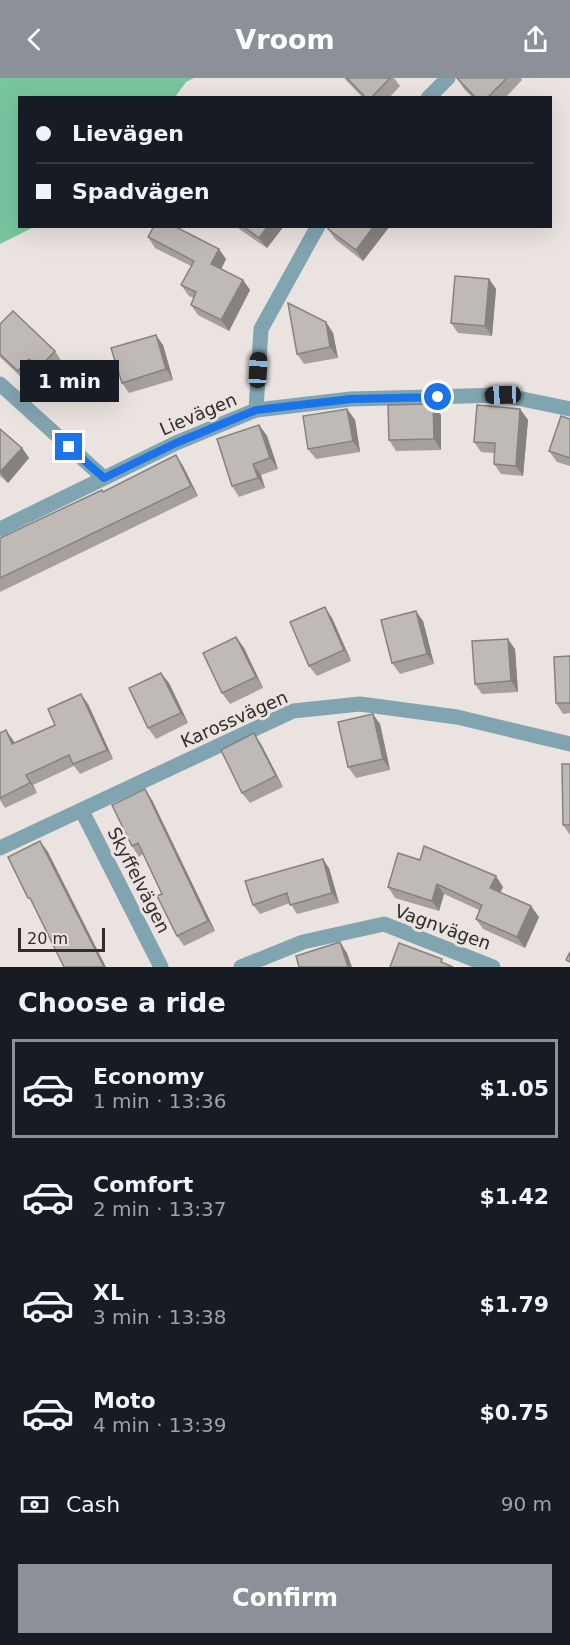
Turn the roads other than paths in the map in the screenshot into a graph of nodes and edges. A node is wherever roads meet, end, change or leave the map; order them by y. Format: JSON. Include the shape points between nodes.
{"nodes":[{"id":1,"x":448,"y":78,"type":"edge"},
{"id":2,"x":430,"y":96,"type":"edge"},
{"id":3,"x":317,"y":228,"type":"edge"},
{"id":4,"x":0,"y":384,"type":"edge"},
{"id":5,"x":570,"y":409,"type":"edge"},
{"id":6,"x":256,"y":410,"type":"junction"},
{"id":7,"x":104,"y":478,"type":"junction"},
{"id":8,"x":0,"y":529,"type":"edge"},
{"id":9,"x":570,"y":744,"type":"edge"},
{"id":10,"x":82,"y":811,"type":"junction"},
{"id":11,"x":0,"y":849,"type":"edge"},
{"id":12,"x":161,"y":967,"type":"edge"},
{"id":13,"x":241,"y":967,"type":"edge"},
{"id":14,"x":493,"y":967,"type":"edge"}],
"edges":[{"from":1,"to":2,"type":"street"},
{"from":3,"to":6,"type":"street","via":[[261,329]]},
{"from":4,"to":7,"type":"street"},
{"from":5,"to":6,"type":"street","name":"Lievägen","via":[[503,395],[351,399]]},
{"from":6,"to":7,"type":"street","name":"Lievägen"},
{"from":7,"to":8,"type":"street","name":"Lievägen"},
{"from":9,"to":10,"type":"street","name":"Karossvägen","via":[[457,717],[360,704],[293,711]]},
{"from":10,"to":11,"type":"street","name":"Karossvägen"},
{"from":10,"to":12,"type":"street","name":"Skyffelvägen"},
{"from":13,"to":14,"type":"street","name":"Vagnvägen","via":[[303,942],[384,924]]}]}
